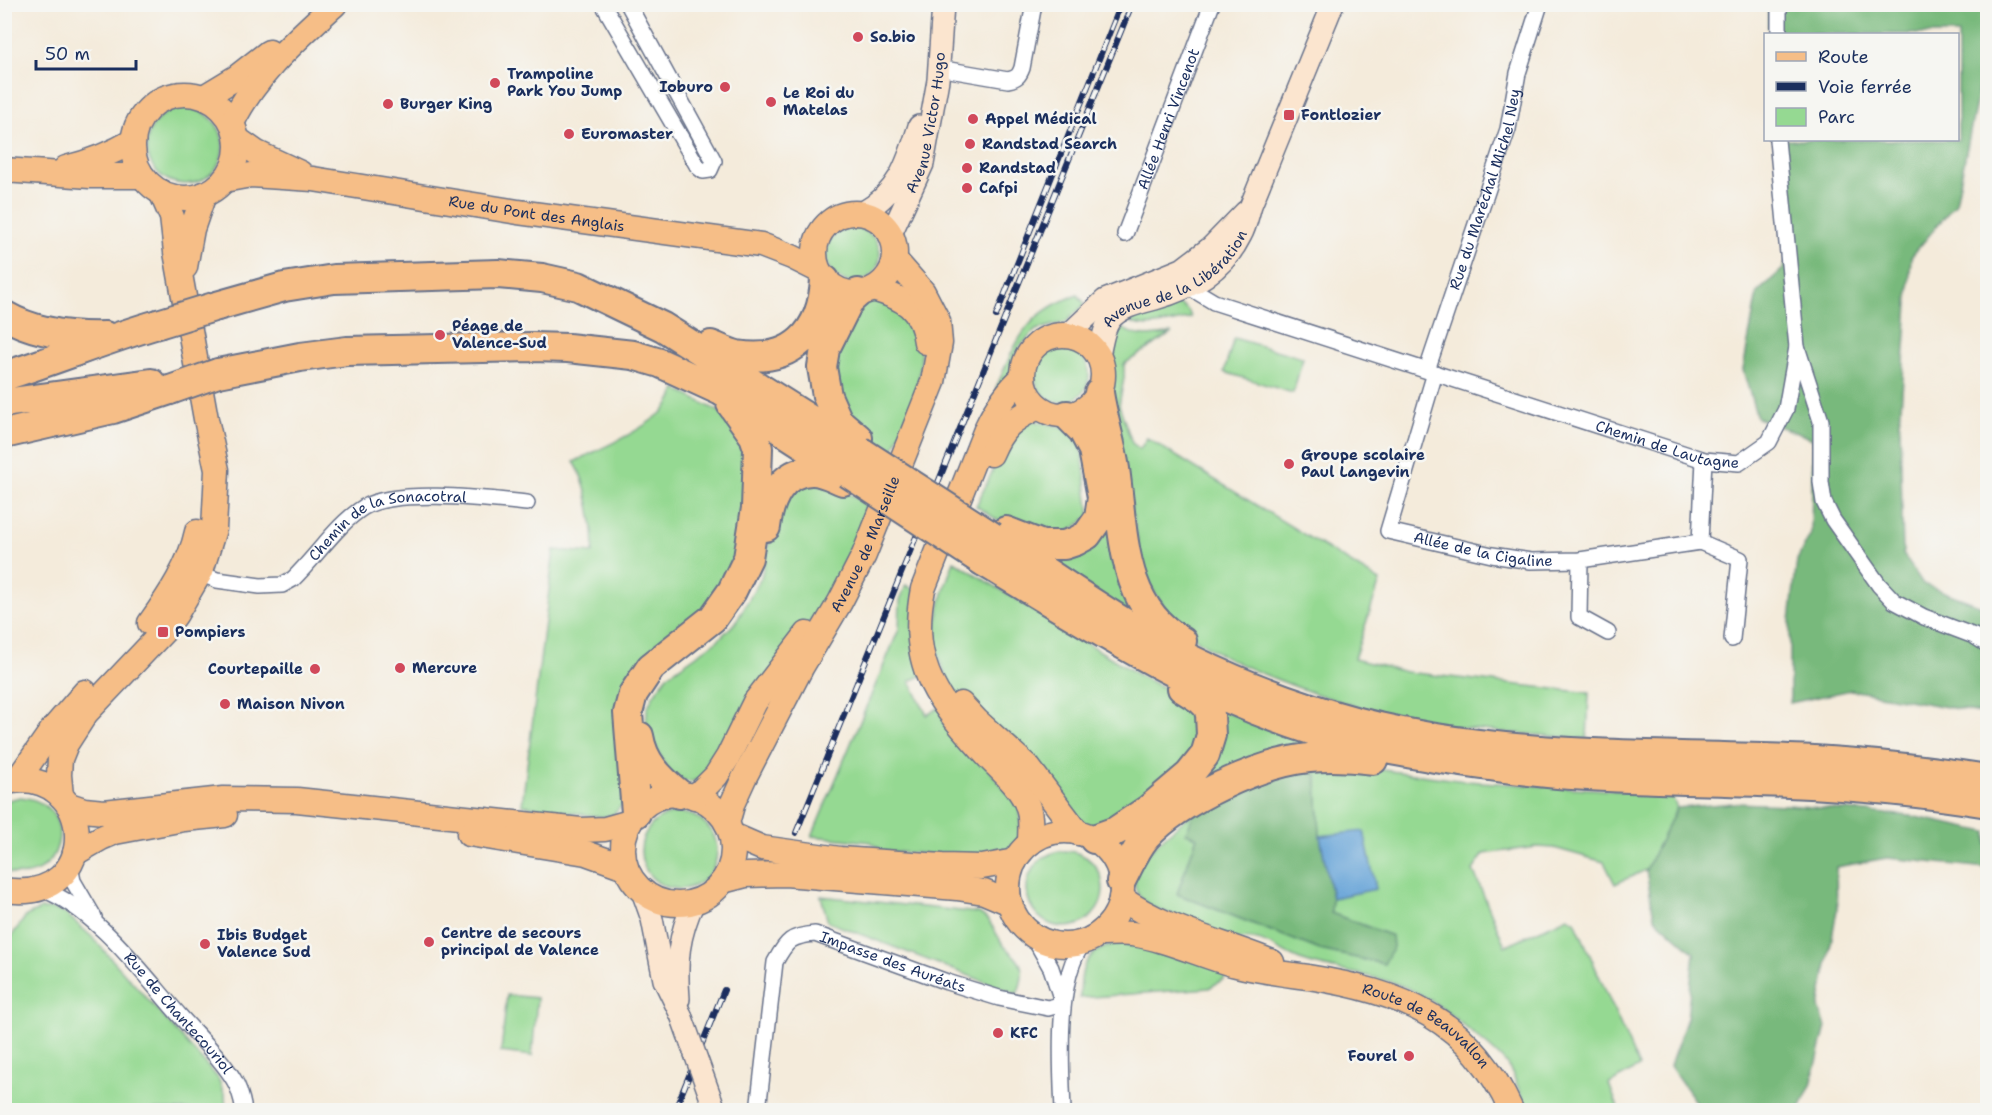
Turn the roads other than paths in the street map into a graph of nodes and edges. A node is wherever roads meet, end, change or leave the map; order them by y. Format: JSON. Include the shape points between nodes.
{"nodes":[{"id":1,"x":322,"y":4,"type":"edge"},
{"id":2,"x":335,"y":4,"type":"edge"},
{"id":3,"x":603,"y":4,"type":"edge"},
{"id":4,"x":628,"y":4,"type":"edge"},
{"id":5,"x":943,"y":4,"type":"edge"},
{"id":6,"x":1034,"y":4,"type":"edge"},
{"id":7,"x":1212,"y":4,"type":"edge"},
{"id":8,"x":1333,"y":4,"type":"edge"},
{"id":9,"x":1540,"y":4,"type":"edge"},
{"id":10,"x":1779,"y":4,"type":"edge"},
{"id":11,"x":1779,"y":33,"type":"edge"},
{"id":12,"x":938,"y":68,"type":"junction"},
{"id":13,"x":204,"y":97,"type":"junction"},
{"id":14,"x":234,"y":131,"type":"junction"},
{"id":15,"x":133,"y":141,"type":"junction"},
{"id":16,"x":1777,"y":141,"type":"edge"},
{"id":17,"x":4,"y":170,"type":"edge"},
{"id":18,"x":44,"y":173,"type":"junction"},
{"id":19,"x":142,"y":176,"type":"junction"},
{"id":20,"x":313,"y":179,"type":"junction"},
{"id":21,"x":224,"y":180,"type":"junction"},
{"id":22,"x":161,"y":192,"type":"junction"},
{"id":23,"x":204,"y":194,"type":"junction"},
{"id":24,"x":861,"y":213,"type":"junction"},
{"id":25,"x":819,"y":233,"type":"junction"},
{"id":26,"x":891,"y":234,"type":"junction"},
{"id":27,"x":1125,"y":234,"type":"dead end"},
{"id":28,"x":761,"y":245,"type":"junction"},
{"id":29,"x":895,"y":260,"type":"junction"},
{"id":30,"x":821,"y":275,"type":"junction"},
{"id":31,"x":1186,"y":278,"type":"junction"},
{"id":32,"x":183,"y":288,"type":"junction"},
{"id":33,"x":866,"y":291,"type":"junction"},
{"id":34,"x":4,"y":315,"type":"edge"},
{"id":35,"x":663,"y":327,"type":"junction"},
{"id":36,"x":1068,"y":335,"type":"junction"},
{"id":37,"x":119,"y":336,"type":"junction"},
{"id":38,"x":1797,"y":347,"type":"junction"},
{"id":39,"x":1099,"y":355,"type":"junction"},
{"id":40,"x":1431,"y":372,"type":"junction"},
{"id":41,"x":4,"y":376,"type":"edge"},
{"id":42,"x":1023,"y":377,"type":"junction"},
{"id":43,"x":169,"y":385,"type":"junction"},
{"id":44,"x":721,"y":391,"type":"junction"},
{"id":45,"x":1099,"y":393,"type":"junction"},
{"id":46,"x":4,"y":403,"type":"edge"},
{"id":47,"x":1038,"y":407,"type":"junction"},
{"id":48,"x":1068,"y":415,"type":"junction"},
{"id":49,"x":4,"y":434,"type":"edge"},
{"id":50,"x":1704,"y":460,"type":"junction"},
{"id":51,"x":854,"y":462,"type":"junction"},
{"id":52,"x":527,"y":503,"type":"dead end"},
{"id":53,"x":935,"y":514,"type":"junction"},
{"id":54,"x":1388,"y":531,"type":"joint"},
{"id":55,"x":991,"y":542,"type":"junction"},
{"id":56,"x":1700,"y":542,"type":"junction"},
{"id":57,"x":1580,"y":560,"type":"junction"},
{"id":58,"x":193,"y":566,"type":"junction"},
{"id":59,"x":1060,"y":608,"type":"junction"},
{"id":60,"x":1608,"y":633,"type":"dead end"},
{"id":61,"x":1732,"y":639,"type":"dead end"},
{"id":62,"x":1988,"y":645,"type":"edge"},
{"id":63,"x":1312,"y":709,"type":"junction"},
{"id":64,"x":1557,"y":774,"type":"junction"},
{"id":65,"x":1988,"y":779,"type":"edge"},
{"id":66,"x":11,"y":780,"type":"edge"},
{"id":67,"x":687,"y":795,"type":"junction"},
{"id":68,"x":65,"y":801,"type":"junction"},
{"id":69,"x":1988,"y":803,"type":"edge"},
{"id":70,"x":633,"y":818,"type":"junction"},
{"id":71,"x":729,"y":829,"type":"junction"},
{"id":72,"x":1086,"y":836,"type":"junction"},
{"id":73,"x":1022,"y":852,"type":"junction"},
{"id":74,"x":72,"y":860,"type":"junction"},
{"id":75,"x":626,"y":867,"type":"junction"},
{"id":76,"x":723,"y":881,"type":"junction"},
{"id":77,"x":1121,"y":890,"type":"junction"},
{"id":78,"x":23,"y":891,"type":"edge"},
{"id":79,"x":642,"y":891,"type":"junction"},
{"id":80,"x":694,"y":902,"type":"junction"},
{"id":81,"x":1010,"y":903,"type":"junction"},
{"id":82,"x":4,"y":912,"type":"edge"},
{"id":83,"x":98,"y":925,"type":"junction"},
{"id":84,"x":1033,"y":936,"type":"junction"},
{"id":85,"x":1092,"y":938,"type":"junction"},
{"id":86,"x":1310,"y":978,"type":"junction"},
{"id":87,"x":1063,"y":1004,"type":"junction"},
{"id":88,"x":681,"y":1015,"type":"junction"},
{"id":89,"x":714,"y":1108,"type":"edge"},
{"id":90,"x":244,"y":1110,"type":"edge"},
{"id":91,"x":758,"y":1110,"type":"edge"},
{"id":92,"x":1063,"y":1110,"type":"edge"},
{"id":93,"x":1511,"y":1110,"type":"edge"}],
"edges":[{"from":1,"to":13,"type":"main road","via":[[261,59]]},
{"from":2,"to":14,"type":"main road","via":[[258,81],[242,103]]},
{"from":3,"to":4,"type":"street","via":[[698,167],[710,170],[714,161]]},
{"from":5,"to":12,"type":"main road","name":"Avenue Victor Hugo"},
{"from":5,"to":24,"type":"main road","name":"Avenue Victor Hugo","via":[[919,124],[906,165],[884,198]]},
{"from":6,"to":12,"type":"street","via":[[1022,68],[1015,78]]},
{"from":7,"to":27,"type":"street","name":"Allée Henri Vincenot"},
{"from":8,"to":31,"type":"main road","name":"Avenue de la Libération","via":[[1251,205]]},
{"from":9,"to":40,"type":"street","name":"Rue du Maréchal Michel Ney","via":[[1518,73],[1508,129]]},
{"from":10,"to":11,"type":"street"},
{"from":12,"to":26,"type":"main road","name":"Avenue Victor Hugo","via":[[923,164]]},
{"from":13,"to":14,"type":"main road","via":[[225,112]]},
{"from":13,"to":15,"type":"main road","via":[[180,94],[152,105],[142,116]]},
{"from":14,"to":20,"type":"main road","name":"Rue du Pont des Anglais","via":[[257,153]]},
{"from":14,"to":21,"type":"main road","via":[[235,162]]},
{"from":15,"to":18,"type":"main road","via":[[87,163]]},
{"from":15,"to":19,"type":"main road","via":[[134,159]]},
{"from":16,"to":38,"type":"street"},
{"from":17,"to":18,"type":"main road"},
{"from":18,"to":19,"type":"main road"},
{"from":19,"to":22,"type":"main road"},
{"from":20,"to":21,"type":"main road","name":"Rue du Pont des Anglais","via":[[251,176]]},
{"from":20,"to":28,"type":"main road","name":"Rue du Pont des Anglais"},
{"from":21,"to":23,"type":"main road"},
{"from":22,"to":23,"type":"main road","via":[[183,198]]},
{"from":22,"to":32,"type":"main road","via":[[172,217]]},
{"from":23,"to":32,"type":"main road","via":[[186,252]]},
{"from":24,"to":25,"type":"main road","via":[[842,214]]},
{"from":24,"to":26,"type":"main road","via":[[884,224]]},
{"from":25,"to":28,"type":"main road","name":"Rue du Pont des Anglais"},
{"from":25,"to":30,"type":"main road","via":[[814,251]]},
{"from":26,"to":29,"type":"main road"},
{"from":28,"to":30,"type":"main road","name":"Rue du Pont des Anglais","via":[[792,257]]},
{"from":29,"to":33,"type":"main road","via":[[887,277]]},
{"from":29,"to":71,"type":"main road","name":"Avenue de Marseille","via":[[923,292],[938,321],[940,343],[933,382],[864,555],[744,778],[733,802]]},
{"from":30,"to":33,"type":"main road","via":[[834,288]]},
{"from":30,"to":35,"type":"highway","via":[[821,311],[810,332],[782,351],[762,356],[736,355]]},
{"from":31,"to":36,"type":"main road","name":"Avenue de la Libération","via":[[1105,300]]},
{"from":31,"to":39,"type":"main road","name":"Avenue de la Libération","via":[[1173,294],[1116,314],[1106,328]]},
{"from":31,"to":40,"type":"street","name":"Chemin de Lautagne","via":[[1202,296],[1214,302]]},
{"from":32,"to":58,"type":"main road","via":[[217,470],[214,529]]},
{"from":33,"to":51,"type":"highway","via":[[849,301],[825,348],[822,367],[826,396]]},
{"from":33,"to":67,"type":"main road","name":"Avenue de Marseille","via":[[892,294],[905,301],[922,325],[927,365],[918,404],[841,586],[754,702],[716,776]]},
{"from":34,"to":37,"type":"highway","via":[[52,333]]},
{"from":35,"to":37,"type":"highway","bridge":true,"via":[[578,286],[498,274],[334,279],[284,287]]},
{"from":35,"to":51,"type":"highway"},
{"from":36,"to":39,"type":"main road","via":[[1091,345]]},
{"from":36,"to":42,"type":"main road","via":[[1056,335],[1035,345],[1028,355]]},
{"from":37,"to":41,"type":"highway"},
{"from":38,"to":50,"type":"street","name":"Chemin de Lautagne","via":[[1786,409],[1769,442],[1739,462]]},
{"from":38,"to":62,"type":"street","via":[[1821,421],[1821,482],[1824,502],[1833,520],[1894,601]]},
{"from":39,"to":45,"type":"main road","via":[[1104,374]]},
{"from":40,"to":50,"type":"street","name":"Chemin de Lautagne"},
{"from":40,"to":54,"type":"street","name":"Rue du Maréchal Michel Ney"},
{"from":42,"to":47,"type":"main road","via":[[1025,388]]},
{"from":42,"to":73,"type":"main road","via":[[996,408],[987,427],[923,589],[919,609],[920,650],[942,701],[959,725],[1020,790],[1028,807],[1031,822]]},
{"from":43,"to":44,"type":"highway","bridge":true,"via":[[327,352],[568,348],[633,355]]},
{"from":43,"to":46,"type":"highway"},
{"from":43,"to":49,"type":"highway","via":[[113,409]]},
{"from":44,"to":51,"type":"highway"},
{"from":44,"to":70,"type":"highway","via":[[748,426],[759,448],[753,540],[741,576],[723,606],[693,635],[651,666],[633,694],[628,713]]},
{"from":45,"to":48,"type":"main road","via":[[1086,408]]},
{"from":45,"to":63,"type":"highway","via":[[1112,450],[1124,549],[1143,603],[1175,637]]},
{"from":47,"to":48,"type":"main road"},
{"from":47,"to":72,"type":"main road","via":[[1007,425],[984,470],[938,589],[932,618],[933,647],[952,693],[1028,767]]},
{"from":48,"to":55,"type":"highway","via":[[1093,450],[1102,497],[1096,524],[1087,535],[1064,545]]},
{"from":50,"to":56,"type":"street"},
{"from":51,"to":53,"type":"highway","bridge":true},
{"from":51,"to":53,"type":"highway","bridge":true,"via":[[911,484]]},
{"from":51,"to":67,"type":"highway","via":[[828,474],[799,473],[783,484],[770,505],[755,576],[737,608],[708,641],[665,671],[648,690],[640,711],[643,753],[663,781]]},
{"from":52,"to":58,"type":"street","name":"Chemin de la Sonacotral","via":[[472,497],[378,500],[362,508],[293,579],[282,585],[217,580]]},
{"from":53,"to":55,"type":"highway","bridge":true},
{"from":53,"to":55,"type":"highway","bridge":true},
{"from":54,"to":57,"type":"street","name":"Allée de la Cigaline","via":[[1531,561]]},
{"from":55,"to":59,"type":"highway"},
{"from":55,"to":63,"type":"highway","via":[[1168,648]]},
{"from":56,"to":57,"type":"street","name":"Allée de la Cigaline"},
{"from":56,"to":61,"type":"street","via":[[1740,559]]},
{"from":57,"to":60,"type":"street","via":[[1579,617]]},
{"from":58,"to":66,"type":"main road","via":[[150,622],[78,699]]},
{"from":58,"to":68,"type":"main road","via":[[188,596],[163,632],[97,700],[73,733],[60,759]]},
{"from":59,"to":64,"type":"highway","via":[[1178,676],[1317,732],[1383,749]]},
{"from":59,"to":72,"type":"highway","via":[[1201,700],[1208,707],[1212,725],[1210,744],[1189,775],[1116,831]]},
{"from":63,"to":65,"type":"highway","via":[[1405,732],[1485,744],[1602,753],[1850,762]]},
{"from":64,"to":69,"type":"highway","via":[[1840,786]]},
{"from":64,"to":77,"type":"highway","via":[[1463,773],[1358,758],[1287,762],[1241,777],[1196,799],[1157,825],[1138,847]]},
{"from":66,"to":68,"type":"main road","via":[[49,786]]},
{"from":67,"to":70,"type":"main road","via":[[660,797],[647,803]]},
{"from":67,"to":71,"type":"main road","via":[[708,802]]},
{"from":68,"to":70,"type":"main road","via":[[84,810],[104,812],[213,800],[273,799],[581,830],[605,829]]},
{"from":68,"to":74,"type":"main road","via":[[77,829]]},
{"from":70,"to":75,"type":"main road","via":[[624,837]]},
{"from":71,"to":73,"type":"main road","via":[[762,848],[840,859],[982,867]]},
{"from":71,"to":76,"type":"main road","via":[[734,851]]},
{"from":72,"to":73,"type":"main road","via":[[1061,831],[1044,835]]},
{"from":72,"to":77,"type":"main road","via":[[1107,850],[1117,864]]},
{"from":73,"to":81,"type":"main road","via":[[1009,874]]},
{"from":74,"to":75,"type":"main road","via":[[115,832],[184,819],[276,813],[503,838],[586,853]]},
{"from":74,"to":78,"type":"main road","via":[[53,883]]},
{"from":74,"to":83,"type":"street","name":"Rue de Chantecouriol","via":[[73,881]]},
{"from":75,"to":79,"type":"main road"},
{"from":76,"to":80,"type":"main road"},
{"from":76,"to":81,"type":"main road","via":[[746,875],[785,874],[957,888],[984,892]]},
{"from":77,"to":85,"type":"main road","via":[[1110,924]]},
{"from":77,"to":86,"type":"main road","via":[[1160,921]]},
{"from":78,"to":82,"type":"main road"},
{"from":78,"to":83,"type":"street","name":"Rue de Chantecouriol","via":[[65,899]]},
{"from":79,"to":80,"type":"main road","via":[[658,901],[676,905]]},
{"from":79,"to":88,"type":"main road","via":[[664,980]]},
{"from":80,"to":88,"type":"main road","via":[[678,948]]},
{"from":81,"to":84,"type":"main road","via":[[1015,916]]},
{"from":83,"to":90,"type":"street","name":"Rue de Chantecouriol","via":[[234,1079]]},
{"from":84,"to":85,"type":"main road","via":[[1058,945]]},
{"from":84,"to":87,"type":"street","via":[[1052,968]]},
{"from":85,"to":86,"type":"main road","via":[[1132,934],[1235,965]]},
{"from":85,"to":87,"type":"street","via":[[1078,950],[1070,967]]},
{"from":86,"to":93,"type":"main road","name":"Route de Beauvallon","via":[[1376,992],[1440,1022],[1477,1053]]},
{"from":87,"to":91,"type":"street","name":"Impasse des Auréats","via":[[1048,1008],[999,998],[815,934],[796,936],[785,944],[775,962]]},
{"from":87,"to":92,"type":"street"},
{"from":88,"to":89,"type":"main road","bridge":true}]}
